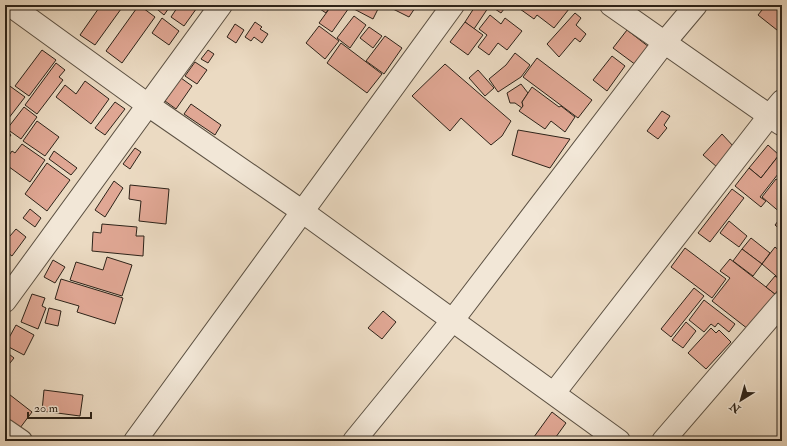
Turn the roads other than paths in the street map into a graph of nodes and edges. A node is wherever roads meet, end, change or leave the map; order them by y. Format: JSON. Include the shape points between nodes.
{"nodes":[{"id":1,"x":10,"y":5,"type":"edge"},
{"id":2,"x":221,"y":5,"type":"edge"},
{"id":3,"x":453,"y":5,"type":"edge"},
{"id":4,"x":611,"y":5,"type":"edge"},
{"id":5,"x":696,"y":5,"type":"edge"},
{"id":6,"x":664,"y":43,"type":"junction"},
{"id":7,"x":148,"y":105,"type":"junction"},
{"id":8,"x":778,"y":114,"type":"edge"},
{"id":9,"x":303,"y":212,"type":"junction"},
{"id":10,"x":5,"y":301,"type":"edge"},
{"id":11,"x":782,"y":303,"type":"edge"},
{"id":12,"x":452,"y":321,"type":"junction"},
{"id":13,"x":554,"y":393,"type":"junction"},
{"id":14,"x":5,"y":430,"type":"edge"},
{"id":15,"x":21,"y":441,"type":"edge"},
{"id":16,"x":135,"y":441,"type":"edge"},
{"id":17,"x":354,"y":441,"type":"edge"},
{"id":18,"x":618,"y":441,"type":"edge"},
{"id":19,"x":663,"y":441,"type":"edge"}],
"edges":[{"from":1,"to":7,"type":"street"},
{"from":2,"to":7,"type":"street"},
{"from":3,"to":9,"type":"street"},
{"from":4,"to":6,"type":"street"},
{"from":5,"to":6,"type":"street"},
{"from":6,"to":8,"type":"street"},
{"from":6,"to":12,"type":"street"},
{"from":7,"to":9,"type":"street"},
{"from":7,"to":10,"type":"street"},
{"from":8,"to":13,"type":"street"},
{"from":9,"to":12,"type":"street"},
{"from":9,"to":16,"type":"street"},
{"from":11,"to":19,"type":"street"},
{"from":12,"to":13,"type":"street"},
{"from":12,"to":17,"type":"street"},
{"from":13,"to":18,"type":"street"},
{"from":14,"to":15,"type":"street"}]}
